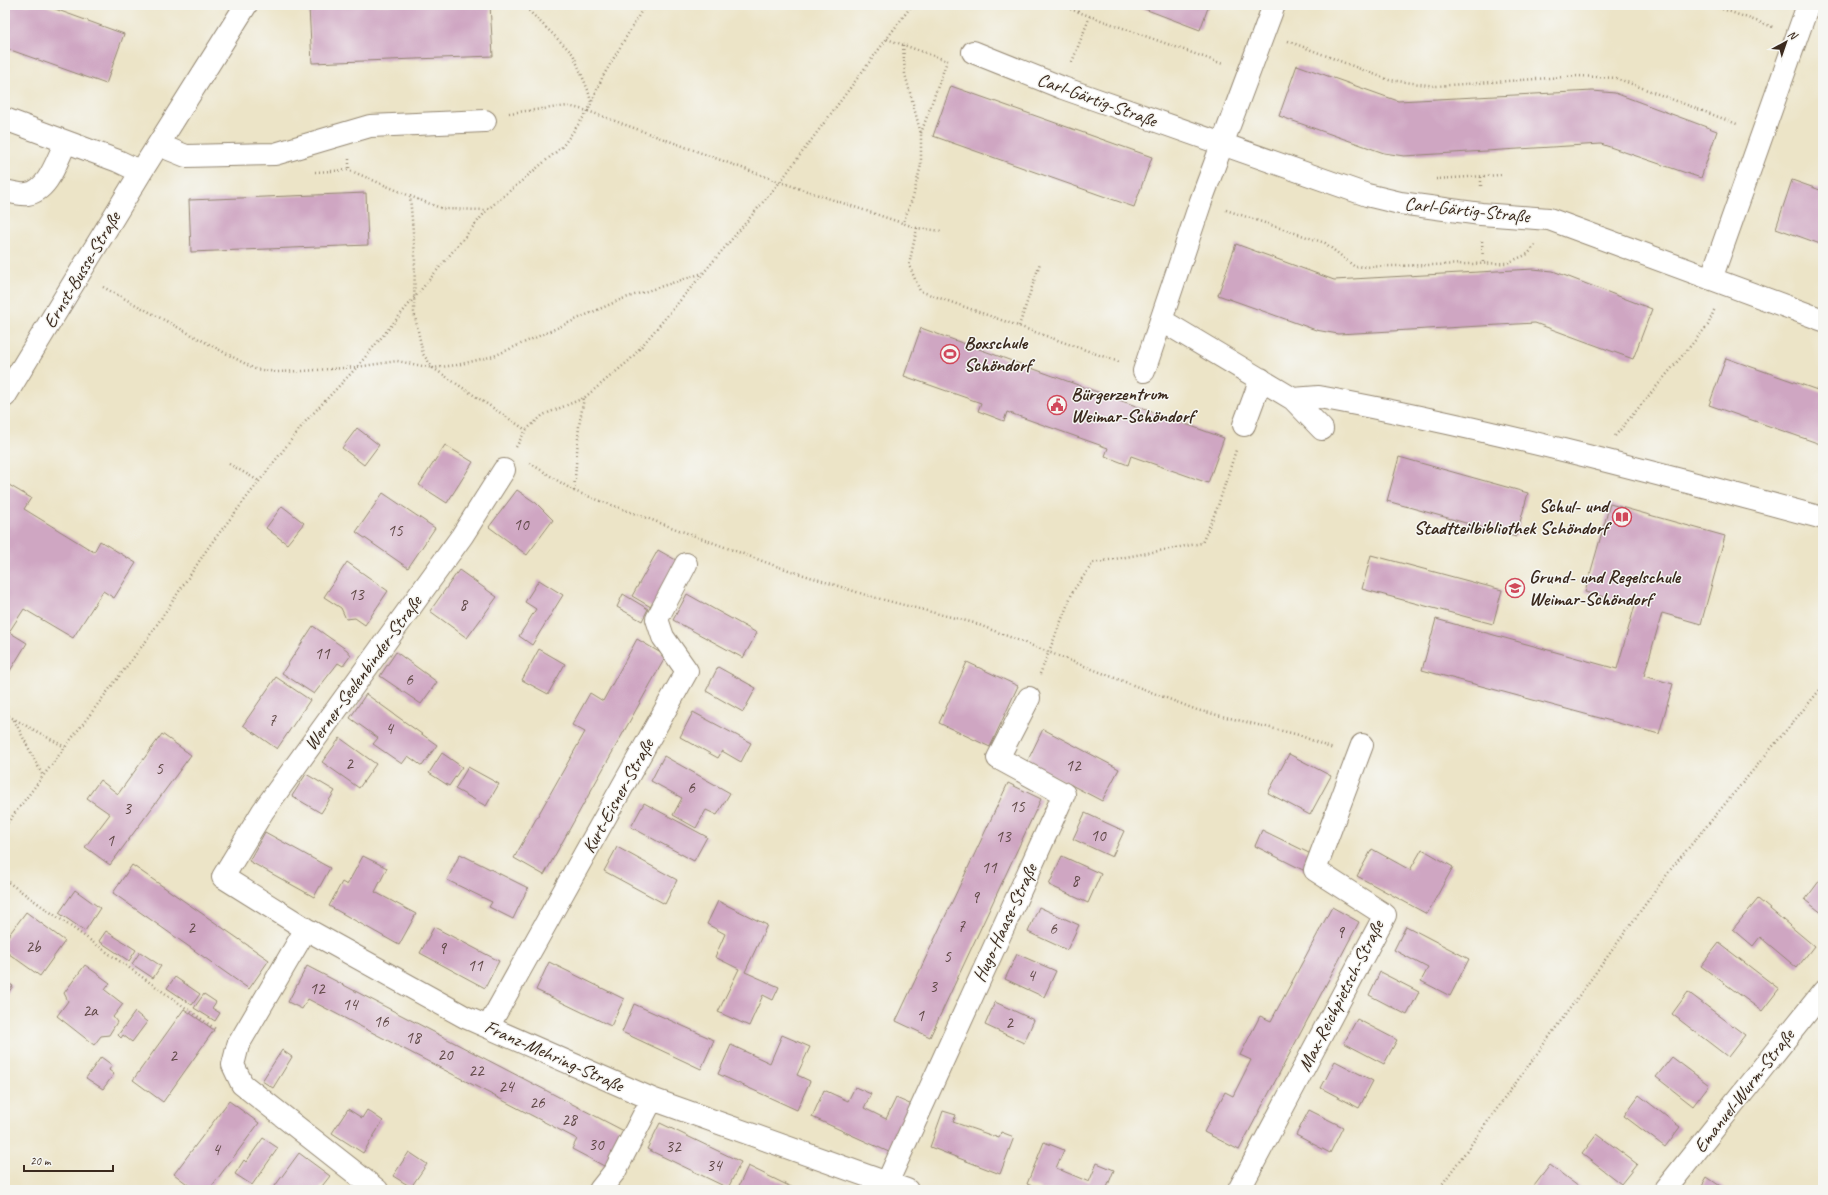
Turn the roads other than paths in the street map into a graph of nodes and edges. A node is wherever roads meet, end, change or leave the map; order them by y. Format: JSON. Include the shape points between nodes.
{"nodes":[{"id":1,"x":246,"y":5,"type":"edge"},
{"id":2,"x":1274,"y":5,"type":"edge"},
{"id":3,"x":1808,"y":5,"type":"edge"},
{"id":4,"x":973,"y":52,"type":"road end"},
{"id":5,"x":5,"y":119,"type":"edge"},
{"id":6,"x":484,"y":120,"type":"road end"},
{"id":7,"x":66,"y":142,"type":"junction"},
{"id":8,"x":159,"y":145,"type":"junction"},
{"id":9,"x":1222,"y":145,"type":"junction"},
{"id":10,"x":141,"y":172,"type":"junction"},
{"id":11,"x":5,"y":191,"type":"edge"},
{"id":12,"x":1718,"y":281,"type":"junction"},
{"id":13,"x":1161,"y":320,"type":"junction"},
{"id":14,"x":1823,"y":320,"type":"edge"},
{"id":15,"x":1144,"y":371,"type":"road end"},
{"id":16,"x":1261,"y":379,"type":"junction"},
{"id":17,"x":5,"y":396,"type":"edge"},
{"id":18,"x":1293,"y":398,"type":"junction"},
{"id":19,"x":1244,"y":425,"type":"road end"},
{"id":20,"x":1322,"y":429,"type":"dead end"},
{"id":21,"x":504,"y":470,"type":"dead end"},
{"id":22,"x":1823,"y":518,"type":"edge"},
{"id":23,"x":686,"y":564,"type":"dead end"},
{"id":24,"x":1029,"y":698,"type":"dead end"},
{"id":25,"x":1360,"y":752,"type":"road end"},
{"id":26,"x":223,"y":876,"type":"joint"},
{"id":27,"x":306,"y":929,"type":"junction"},
{"id":28,"x":1820,"y":1000,"type":"edge"},
{"id":29,"x":488,"y":1027,"type":"junction"},
{"id":30,"x":652,"y":1099,"type":"junction"},
{"id":31,"x":887,"y":1183,"type":"junction"},
{"id":32,"x":377,"y":1190,"type":"edge"},
{"id":33,"x":600,"y":1190,"type":"edge"},
{"id":34,"x":907,"y":1190,"type":"edge"},
{"id":35,"x":1239,"y":1190,"type":"edge"},
{"id":36,"x":1665,"y":1190,"type":"edge"}],
"edges":[{"from":1,"to":8,"type":"street","name":"Ernst-Busse-Straße"},
{"from":2,"to":9,"type":"street"},
{"from":3,"to":12,"type":"street","via":[[1762,133]]},
{"from":4,"to":9,"type":"street","name":"Carl-Gärtig-Straße","via":[[1063,88]]},
{"from":5,"to":7,"type":"street"},
{"from":6,"to":8,"type":"street","via":[[370,126],[275,154],[186,156]]},
{"from":7,"to":10,"type":"street"},
{"from":7,"to":11,"type":"street","via":[[40,189],[26,194]]},
{"from":8,"to":10,"type":"street","name":"Ernst-Busse-Straße"},
{"from":9,"to":12,"type":"street","name":"Carl-Gärtig-Straße","via":[[1367,195],[1400,203],[1481,214],[1549,219]]},
{"from":9,"to":13,"type":"street"},
{"from":10,"to":17,"type":"street","name":"Ernst-Busse-Straße"},
{"from":12,"to":14,"type":"street","name":"Carl-Gärtig-Straße"},
{"from":13,"to":15,"type":"street"},
{"from":13,"to":16,"type":"street"},
{"from":16,"to":18,"type":"street"},
{"from":16,"to":19,"type":"street"},
{"from":18,"to":20,"type":"street"},
{"from":18,"to":22,"type":"street","via":[[1326,399],[1500,434]]},
{"from":21,"to":26,"type":"street","name":"Werner-Seelenbinder-Straße","via":[[462,536],[263,811]]},
{"from":23,"to":29,"type":"street","name":"Kurt-Eisner-Straße","via":[[657,619],[663,637],[688,671]]},
{"from":24,"to":31,"type":"street","name":"Hugo-Haase-Straße","via":[[998,758],[1064,794]]},
{"from":25,"to":35,"type":"street","name":"Max-Reichpietsch-Straße","via":[[1315,870],[1385,915]]},
{"from":26,"to":27,"type":"street","name":"Franz-Mehring-Straße"},
{"from":27,"to":29,"type":"street","name":"Franz-Mehring-Straße","via":[[465,1017]]},
{"from":27,"to":32,"type":"street","via":[[238,1046],[233,1065],[242,1084]]},
{"from":28,"to":36,"type":"street","name":"Emanuel-Wurm-Straße"},
{"from":29,"to":30,"type":"street","name":"Franz-Mehring-Straße"},
{"from":30,"to":31,"type":"street","name":"Franz-Mehring-Straße"},
{"from":30,"to":33,"type":"street","via":[[615,1171]]},
{"from":31,"to":34,"type":"street","name":"Franz-Mehring-Straße"}]}
